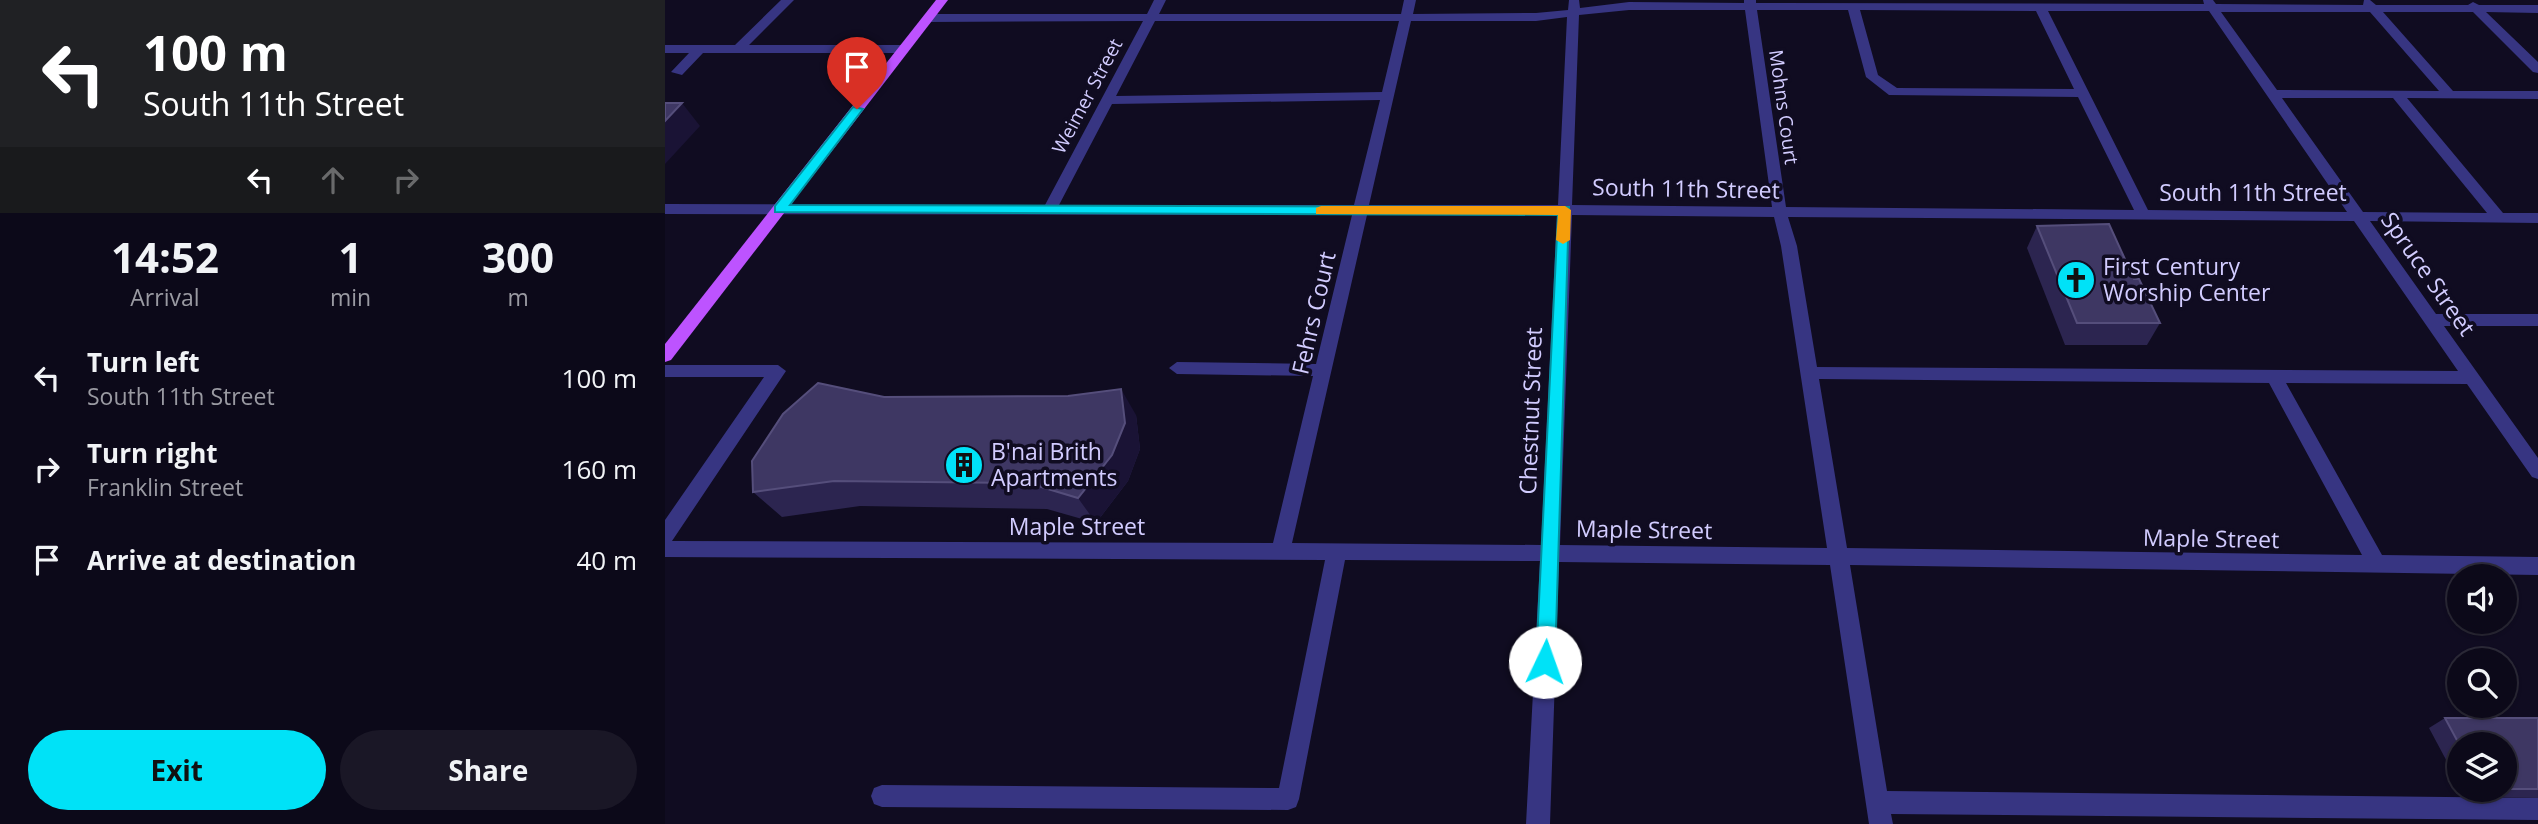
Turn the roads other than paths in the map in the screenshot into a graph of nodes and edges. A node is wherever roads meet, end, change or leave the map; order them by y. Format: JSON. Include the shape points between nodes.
{"nodes":[{"id":1,"x":788,"y":0,"type":"edge"},
{"id":2,"x":942,"y":0,"type":"edge"},
{"id":3,"x":1109,"y":0,"type":"edge"},
{"id":4,"x":1160,"y":0,"type":"edge"},
{"id":5,"x":1410,"y":0,"type":"edge"},
{"id":6,"x":1750,"y":3,"type":"edge"},
{"id":7,"x":2023,"y":4,"type":"edge"},
{"id":8,"x":2209,"y":4,"type":"edge"},
{"id":9,"x":2369,"y":4,"type":"edge"},
{"id":10,"x":2472,"y":4,"type":"edge"},
{"id":11,"x":1574,"y":6,"type":"edge"},
{"id":12,"x":1853,"y":7,"type":"junction"},
{"id":13,"x":2040,"y":7,"type":"junction"},
{"id":14,"x":2538,"y":9,"type":"edge"},
{"id":15,"x":1151,"y":17,"type":"junction"},
{"id":16,"x":1406,"y":17,"type":"junction"},
{"id":17,"x":929,"y":18,"type":"junction"},
{"id":18,"x":1098,"y":18,"type":"junction"},
{"id":19,"x":665,"y":49,"type":"edge"},
{"id":20,"x":700,"y":49,"type":"junction"},
{"id":21,"x":738,"y":49,"type":"junction"},
{"id":22,"x":904,"y":49,"type":"junction"},
{"id":23,"x":2538,"y":69,"type":"edge"},
{"id":24,"x":677,"y":72,"type":"dead end"},
{"id":25,"x":2083,"y":93,"type":"junction"},
{"id":26,"x":2274,"y":94,"type":"junction"},
{"id":27,"x":2396,"y":94,"type":"junction"},
{"id":28,"x":2450,"y":95,"type":"junction"},
{"id":29,"x":2538,"y":95,"type":"edge"},
{"id":30,"x":1388,"y":96,"type":"junction"},
{"id":31,"x":1107,"y":100,"type":"junction"},
{"id":32,"x":665,"y":209,"type":"edge"},
{"id":33,"x":779,"y":209,"type":"junction"},
{"id":34,"x":1049,"y":210,"type":"junction"},
{"id":35,"x":1565,"y":210,"type":"junction"},
{"id":36,"x":1362,"y":211,"type":"junction"},
{"id":37,"x":1780,"y":213,"type":"junction"},
{"id":38,"x":2144,"y":216,"type":"junction"},
{"id":39,"x":2360,"y":216,"type":"junction"},
{"id":40,"x":2499,"y":218,"type":"junction"},
{"id":41,"x":2538,"y":218,"type":"edge"},
{"id":42,"x":2432,"y":320,"type":"junction"},
{"id":43,"x":2538,"y":320,"type":"edge"},
{"id":44,"x":665,"y":355,"type":"edge"},
{"id":45,"x":1177,"y":368,"type":"dead end"},
{"id":46,"x":1324,"y":370,"type":"junction"},
{"id":47,"x":665,"y":371,"type":"edge"},
{"id":48,"x":1810,"y":373,"type":"junction"},
{"id":49,"x":2274,"y":376,"type":"junction"},
{"id":50,"x":2472,"y":378,"type":"junction"},
{"id":51,"x":2538,"y":472,"type":"edge"},
{"id":52,"x":665,"y":535,"type":"edge"},
{"id":53,"x":665,"y":549,"type":"edge"},
{"id":54,"x":1280,"y":553,"type":"junction"},
{"id":55,"x":1550,"y":553,"type":"junction"},
{"id":56,"x":1336,"y":554,"type":"junction"},
{"id":57,"x":1839,"y":559,"type":"junction"},
{"id":58,"x":2377,"y":565,"type":"junction"},
{"id":59,"x":2538,"y":566,"type":"edge"},
{"id":60,"x":882,"y":796,"type":"dead end"},
{"id":61,"x":2538,"y":809,"type":"edge"},
{"id":62,"x":1879,"y":813,"type":"edge"},
{"id":63,"x":1538,"y":824,"type":"edge"}],
"edges":[{"from":1,"to":21,"type":"street"},
{"from":2,"to":17,"type":"main road"},
{"from":3,"to":18,"type":"street"},
{"from":4,"to":15,"type":"street","name":"Weimer Street"},
{"from":5,"to":16,"type":"street","name":"Fehrs Court"},
{"from":6,"to":11,"type":"street"},
{"from":6,"to":12,"type":"street"},
{"from":6,"to":37,"type":"street","name":"Mohns Court"},
{"from":7,"to":12,"type":"street"},
{"from":7,"to":13,"type":"street"},
{"from":8,"to":9,"type":"street"},
{"from":8,"to":13,"type":"street"},
{"from":8,"to":26,"type":"street","name":"Spruce Street"},
{"from":9,"to":10,"type":"street"},
{"from":9,"to":28,"type":"street"},
{"from":10,"to":14,"type":"street"},
{"from":10,"to":23,"type":"street"},
{"from":11,"to":16,"type":"street","via":[[1536,18]]},
{"from":11,"to":35,"type":"street","name":"Chestnut Street"},
{"from":12,"to":25,"type":"street","via":[[1872,77],[1894,92]]},
{"from":13,"to":25,"type":"street"},
{"from":15,"to":16,"type":"street"},
{"from":15,"to":18,"type":"street"},
{"from":15,"to":31,"type":"street","name":"Weimer Street"},
{"from":16,"to":30,"type":"street","name":"Fehrs Court"},
{"from":17,"to":18,"type":"street"},
{"from":17,"to":22,"type":"main road"},
{"from":19,"to":20,"type":"street"},
{"from":20,"to":21,"type":"street"},
{"from":20,"to":24,"type":"street"},
{"from":21,"to":22,"type":"street"},
{"from":22,"to":33,"type":"main road"},
{"from":25,"to":38,"type":"street"},
{"from":26,"to":27,"type":"street"},
{"from":26,"to":39,"type":"street","name":"Spruce Street"},
{"from":27,"to":28,"type":"street"},
{"from":27,"to":40,"type":"street"},
{"from":28,"to":29,"type":"street"},
{"from":30,"to":31,"type":"street"},
{"from":30,"to":36,"type":"street","name":"Fehrs Court"},
{"from":31,"to":34,"type":"street","name":"Weimer Street"},
{"from":32,"to":33,"type":"street","name":"South 11th Street"},
{"from":33,"to":34,"type":"street","name":"South 11th Street"},
{"from":33,"to":44,"type":"main road"},
{"from":34,"to":36,"type":"street","name":"South 11th Street"},
{"from":35,"to":36,"type":"street","name":"South 11th Street"},
{"from":35,"to":37,"type":"street","name":"South 11th Street"},
{"from":35,"to":55,"type":"street","name":"Chestnut Street"},
{"from":36,"to":46,"type":"street","name":"Fehrs Court"},
{"from":37,"to":38,"type":"street","name":"South 11th Street"},
{"from":37,"to":48,"type":"street","name":"Mohns Court"},
{"from":38,"to":39,"type":"street","name":"South 11th Street"},
{"from":39,"to":40,"type":"street","name":"South 11th Street"},
{"from":39,"to":42,"type":"street","name":"Spruce Street"},
{"from":40,"to":41,"type":"street","name":"South 11th Street"},
{"from":42,"to":43,"type":"street"},
{"from":42,"to":50,"type":"street","name":"Spruce Street"},
{"from":45,"to":46,"type":"street"},
{"from":46,"to":54,"type":"street","name":"Fehrs Court"},
{"from":47,"to":52,"type":"street","via":[[778,371]]},
{"from":48,"to":49,"type":"street"},
{"from":48,"to":57,"type":"street","name":"Mohns Court"},
{"from":49,"to":50,"type":"street"},
{"from":49,"to":58,"type":"street"},
{"from":50,"to":51,"type":"street","name":"Spruce Street"},
{"from":53,"to":54,"type":"street","name":"Maple Street"},
{"from":54,"to":56,"type":"street","name":"Maple Street"},
{"from":55,"to":56,"type":"street","name":"Maple Street"},
{"from":55,"to":57,"type":"street","name":"Maple Street"},
{"from":55,"to":63,"type":"street","name":"Chestnut Street"},
{"from":56,"to":60,"type":"street","via":[[1288,799]]},
{"from":57,"to":58,"type":"street","name":"Maple Street"},
{"from":57,"to":62,"type":"street","name":"Mohns Court"},
{"from":58,"to":59,"type":"street","name":"Maple Street"},
{"from":61,"to":62,"type":"street"}]}
